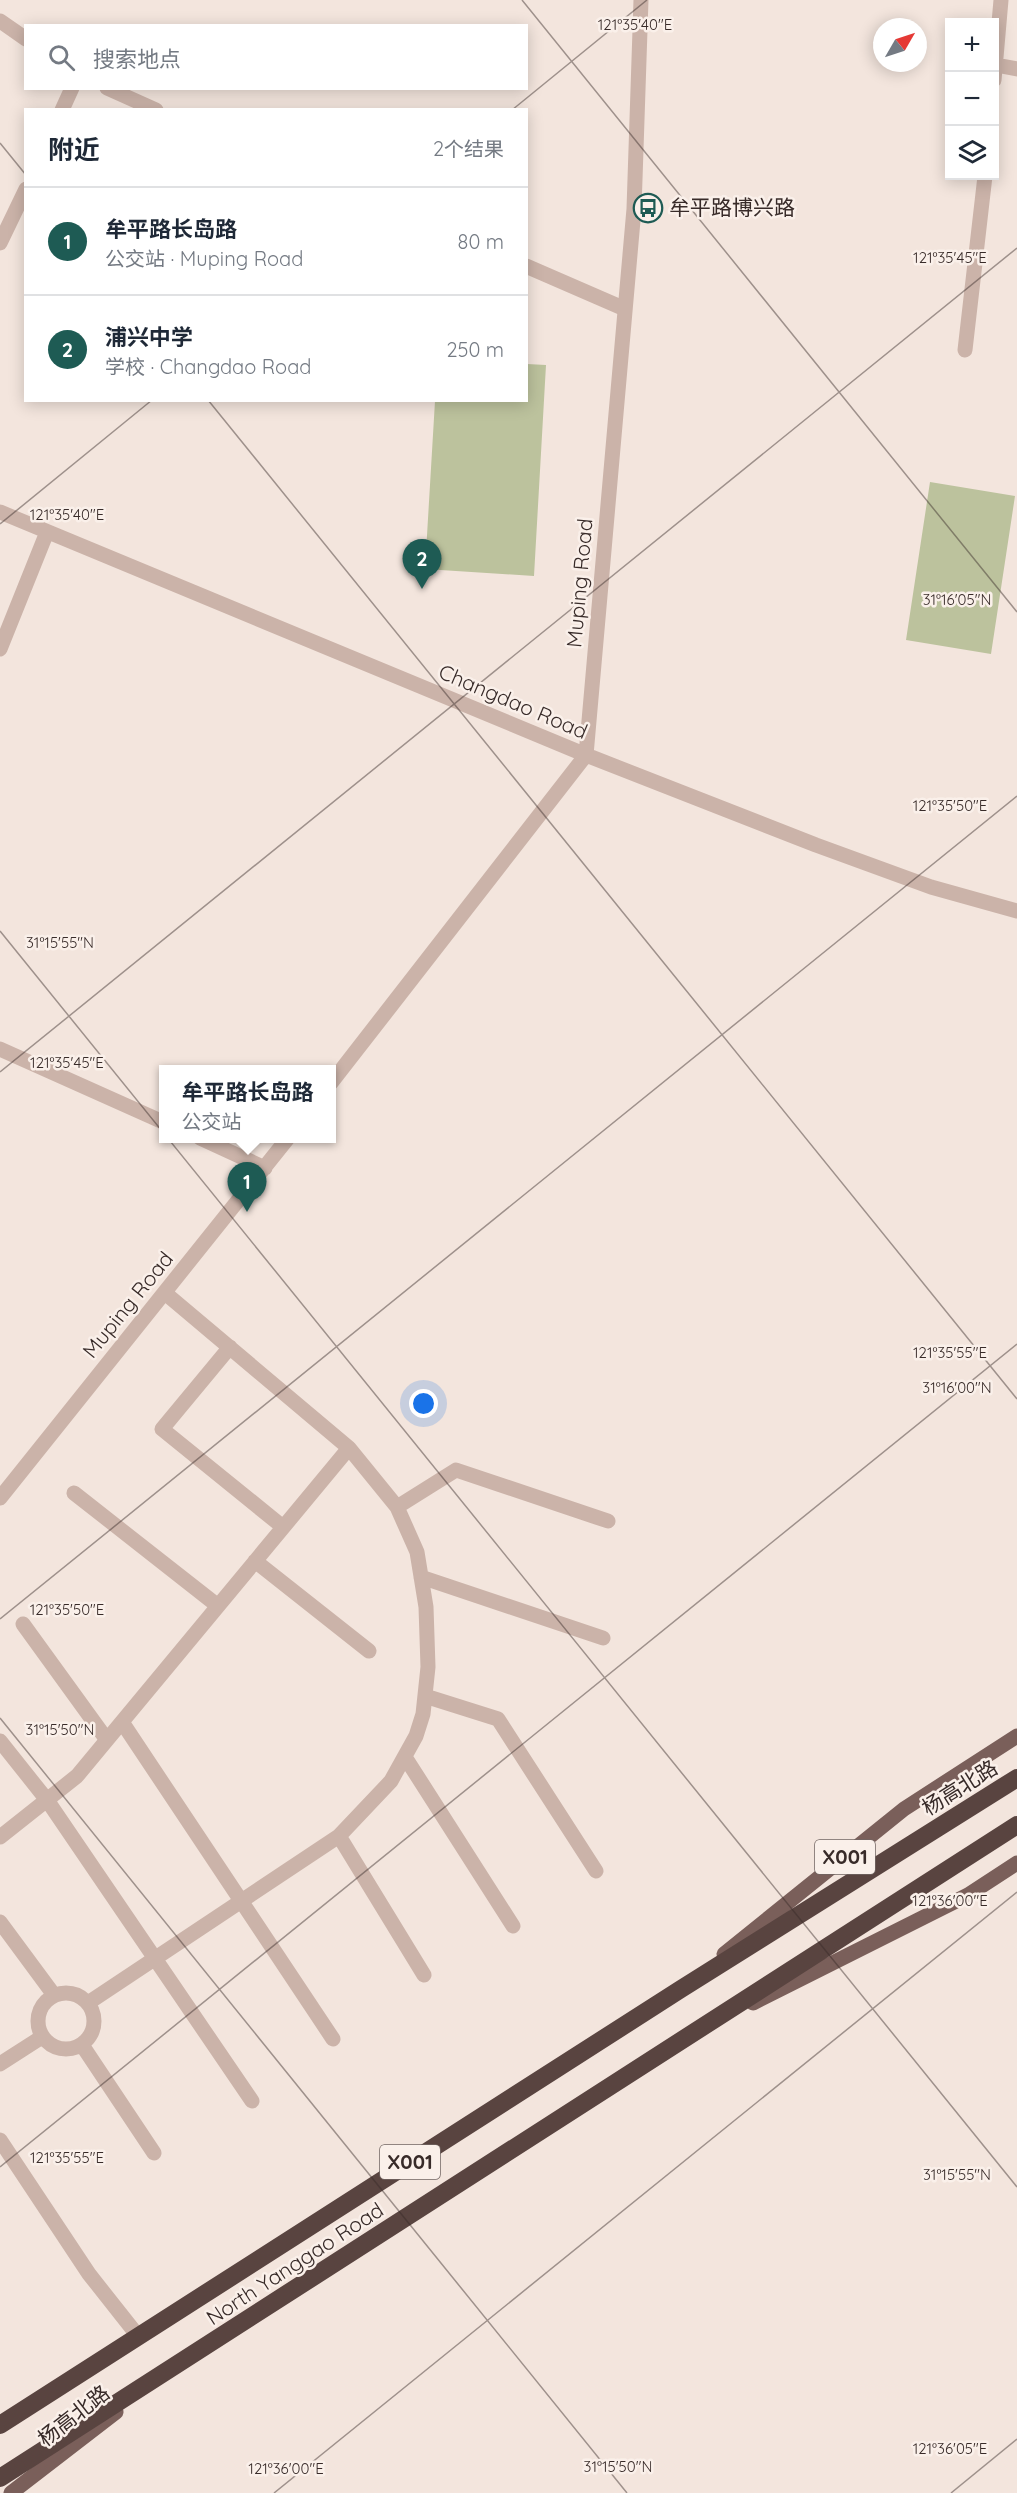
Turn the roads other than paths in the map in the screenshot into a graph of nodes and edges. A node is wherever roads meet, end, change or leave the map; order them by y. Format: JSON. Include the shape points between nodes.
{"nodes":[{"id":1,"x":641,"y":0,"type":"edge"},
{"id":2,"x":1001,"y":0,"type":"edge"},
{"id":3,"x":0,"y":21,"type":"edge"},
{"id":4,"x":24,"y":38,"type":"edge"},
{"id":5,"x":1017,"y":69,"type":"edge"},
{"id":6,"x":995,"y":72,"type":"edge"},
{"id":7,"x":999,"y":72,"type":"edge"},
{"id":8,"x":71,"y":90,"type":"edge"},
{"id":9,"x":111,"y":90,"type":"edge"},
{"id":10,"x":63,"y":108,"type":"edge"},
{"id":11,"x":152,"y":108,"type":"edge"},
{"id":12,"x":986,"y":180,"type":"edge"},
{"id":13,"x":24,"y":193,"type":"edge"},
{"id":14,"x":0,"y":243,"type":"edge"},
{"id":15,"x":528,"y":267,"type":"edge"},
{"id":16,"x":625,"y":309,"type":"junction"},
{"id":17,"x":965,"y":350,"type":"dead end"},
{"id":18,"x":0,"y":512,"type":"edge"},
{"id":19,"x":47,"y":532,"type":"junction"},
{"id":20,"x":0,"y":649,"type":"edge"},
{"id":21,"x":586,"y":755,"type":"junction"},
{"id":22,"x":1017,"y":911,"type":"edge"},
{"id":23,"x":0,"y":1049,"type":"edge"},
{"id":24,"x":336,"y":1077,"type":"edge"},
{"id":25,"x":159,"y":1120,"type":"edge"},
{"id":26,"x":211,"y":1143,"type":"edge"},
{"id":27,"x":284,"y":1143,"type":"edge"},
{"id":28,"x":265,"y":1168,"type":"junction"},
{"id":29,"x":165,"y":1293,"type":"junction"},
{"id":30,"x":230,"y":1347,"type":"junction"},
{"id":31,"x":349,"y":1448,"type":"junction"},
{"id":32,"x":74,"y":1493,"type":"dead end"},
{"id":33,"x":0,"y":1497,"type":"edge"},
{"id":34,"x":397,"y":1507,"type":"junction"},
{"id":35,"x":608,"y":1521,"type":"dead end"},
{"id":36,"x":283,"y":1527,"type":"junction"},
{"id":37,"x":255,"y":1562,"type":"junction"},
{"id":38,"x":421,"y":1577,"type":"junction"},
{"id":39,"x":218,"y":1606,"type":"junction"},
{"id":40,"x":23,"y":1624,"type":"dead end"},
{"id":41,"x":603,"y":1638,"type":"dead end"},
{"id":42,"x":369,"y":1651,"type":"dead end"},
{"id":43,"x":425,"y":1696,"type":"junction"},
{"id":44,"x":122,"y":1722,"type":"junction"},
{"id":45,"x":1017,"y":1736,"type":"edge"},
{"id":46,"x":107,"y":1740,"type":"junction"},
{"id":47,"x":0,"y":1741,"type":"edge"},
{"id":48,"x":405,"y":1758,"type":"junction"},
{"id":49,"x":1017,"y":1778,"type":"edge"},
{"id":50,"x":47,"y":1800,"type":"junction"},
{"id":51,"x":1017,"y":1825,"type":"edge"},
{"id":52,"x":928,"y":1835,"type":"joint"},
{"id":53,"x":339,"y":1836,"type":"junction"},
{"id":54,"x":0,"y":1837,"type":"edge"},
{"id":55,"x":1017,"y":1863,"type":"edge"},
{"id":56,"x":596,"y":1871,"type":"dead end"},
{"id":57,"x":241,"y":1901,"type":"junction"},
{"id":58,"x":0,"y":1922,"type":"edge"},
{"id":59,"x":513,"y":1926,"type":"dead end"},
{"id":60,"x":155,"y":1959,"type":"junction"},
{"id":61,"x":424,"y":1975,"type":"dead end"},
{"id":62,"x":681,"y":1989,"type":"junction"},
{"id":63,"x":54,"y":1995,"type":"junction"},
{"id":64,"x":88,"y":2003,"type":"junction"},
{"id":65,"x":705,"y":2027,"type":"junction"},
{"id":66,"x":42,"y":2037,"type":"junction"},
{"id":67,"x":333,"y":2039,"type":"dead end"},
{"id":68,"x":82,"y":2045,"type":"junction"},
{"id":69,"x":0,"y":2064,"type":"edge"},
{"id":70,"x":252,"y":2101,"type":"dead end"},
{"id":71,"x":0,"y":2140,"type":"edge"},
{"id":72,"x":154,"y":2153,"type":"dead end"},
{"id":73,"x":138,"y":2336,"type":"junction"},
{"id":74,"x":164,"y":2375,"type":"junction"},
{"id":75,"x":0,"y":2425,"type":"edge"},
{"id":76,"x":0,"y":2478,"type":"edge"},
{"id":77,"x":11,"y":2493,"type":"edge"}],
"edges":[{"from":1,"to":16,"type":"street","name":"Muping Road","via":[[634,209]]},
{"from":2,"to":6,"type":"street"},
{"from":3,"to":4,"type":"street"},
{"from":5,"to":7,"type":"street"},
{"from":8,"to":10,"type":"street"},
{"from":9,"to":11,"type":"street"},
{"from":12,"to":17,"type":"street"},
{"from":13,"to":14,"type":"street"},
{"from":15,"to":16,"type":"street"},
{"from":16,"to":21,"type":"street","name":"Muping Road"},
{"from":18,"to":19,"type":"street","name":"Changdao Road"},
{"from":19,"to":20,"type":"street"},
{"from":19,"to":21,"type":"street","name":"Changdao Road"},
{"from":21,"to":22,"type":"street","name":"Changdao Road","via":[[931,887]]},
{"from":21,"to":24,"type":"street"},
{"from":23,"to":25,"type":"street"},
{"from":26,"to":28,"type":"street"},
{"from":27,"to":28,"type":"street","name":"Muping Road"},
{"from":28,"to":29,"type":"street","name":"Muping Road"},
{"from":29,"to":30,"type":"street"},
{"from":29,"to":33,"type":"street","name":"Muping Road"},
{"from":30,"to":31,"type":"street"},
{"from":30,"to":36,"type":"street","via":[[162,1429]]},
{"from":31,"to":34,"type":"street"},
{"from":31,"to":36,"type":"street"},
{"from":32,"to":39,"type":"street"},
{"from":34,"to":35,"type":"street","via":[[456,1470]]},
{"from":34,"to":38,"type":"street","via":[[417,1551]]},
{"from":36,"to":37,"type":"street"},
{"from":37,"to":39,"type":"street"},
{"from":37,"to":42,"type":"street"},
{"from":38,"to":41,"type":"street"},
{"from":38,"to":43,"type":"street","via":[[426,1607]]},
{"from":39,"to":44,"type":"street"},
{"from":40,"to":46,"type":"street"},
{"from":43,"to":48,"type":"street","via":[[416,1736]]},
{"from":43,"to":56,"type":"street","via":[[498,1719]]},
{"from":44,"to":46,"type":"street"},
{"from":44,"to":57,"type":"street"},
{"from":45,"to":62,"type":"main road","name":"North Yanggao Road","number":"X001","via":[[904,1809]]},
{"from":46,"to":50,"type":"street","via":[[77,1776]]},
{"from":47,"to":50,"type":"street"},
{"from":48,"to":53,"type":"street","via":[[392,1781]]},
{"from":48,"to":59,"type":"street"},
{"from":49,"to":52,"type":"highway","name":"杨高北路","number":"X001"},
{"from":50,"to":54,"type":"street"},
{"from":50,"to":60,"type":"street"},
{"from":51,"to":65,"type":"highway","name":"North Yanggao Road","number":"X001"},
{"from":52,"to":62,"type":"highway","name":"North Yanggao Road","number":"X001"},
{"from":53,"to":57,"type":"street"},
{"from":53,"to":61,"type":"street"},
{"from":55,"to":65,"type":"main road","name":"North Yanggao Road","number":"X001","via":[[968,1895]]},
{"from":57,"to":60,"type":"street"},
{"from":57,"to":67,"type":"street"},
{"from":58,"to":63,"type":"street"},
{"from":60,"to":64,"type":"street"},
{"from":60,"to":70,"type":"street"},
{"from":62,"to":73,"type":"highway","name":"North Yanggao Road","number":"X001"},
{"from":63,"to":64,"type":"street","via":[[72,1994]]},
{"from":63,"to":66,"type":"street","via":[[37,2018]]},
{"from":64,"to":68,"type":"street","via":[[93,2030]]},
{"from":65,"to":74,"type":"highway","name":"North Yanggao Road","number":"X001"},
{"from":66,"to":68,"type":"street","via":[[56,2048]]},
{"from":66,"to":69,"type":"street"},
{"from":68,"to":72,"type":"street"},
{"from":71,"to":73,"type":"street","via":[[89,2274]]},
{"from":73,"to":75,"type":"highway","name":"North Yanggao Road","number":"X001"},
{"from":74,"to":76,"type":"highway","name":"North Yanggao Road","number":"X001"},
{"from":74,"to":77,"type":"main road","name":"杨高北路","number":"X001"}]}
